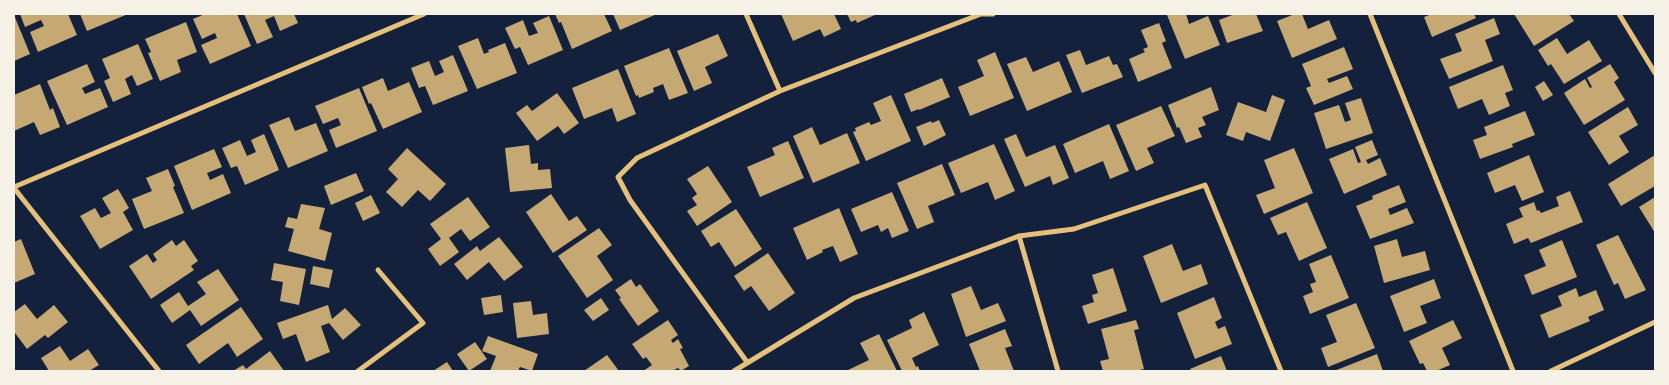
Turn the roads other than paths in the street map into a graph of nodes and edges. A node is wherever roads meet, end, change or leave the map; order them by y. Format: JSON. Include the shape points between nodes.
{"nodes":[{"id":1,"x":424,"y":14,"type":"edge"},
{"id":2,"x":746,"y":14,"type":"edge"},
{"id":3,"x":993,"y":14,"type":"edge"},
{"id":4,"x":1370,"y":14,"type":"edge"},
{"id":5,"x":1618,"y":14,"type":"edge"},
{"id":6,"x":1655,"y":73,"type":"edge"},
{"id":7,"x":780,"y":91,"type":"junction"},
{"id":8,"x":14,"y":188,"type":"edge"},
{"id":9,"x":1019,"y":236,"type":"junction"},
{"id":10,"x":378,"y":270,"type":"dead end"},
{"id":11,"x":1655,"y":322,"type":"edge"},
{"id":12,"x":748,"y":362,"type":"junction"},
{"id":13,"x":159,"y":371,"type":"edge"},
{"id":14,"x":358,"y":371,"type":"edge"},
{"id":15,"x":734,"y":371,"type":"edge"},
{"id":16,"x":1058,"y":371,"type":"edge"},
{"id":17,"x":1281,"y":371,"type":"edge"},
{"id":18,"x":1513,"y":371,"type":"edge"},
{"id":19,"x":1551,"y":371,"type":"edge"}],
"edges":[{"from":1,"to":8,"type":"street"},
{"from":2,"to":7,"type":"street"},
{"from":3,"to":7,"type":"street","via":[[981,14]]},
{"from":4,"to":18,"type":"street"},
{"from":5,"to":6,"type":"street"},
{"from":7,"to":12,"type":"street","via":[[638,158],[618,177],[630,200]]},
{"from":8,"to":13,"type":"street"},
{"from":9,"to":12,"type":"street","via":[[854,298]]},
{"from":9,"to":16,"type":"street"},
{"from":9,"to":17,"type":"street","via":[[1074,229],[1205,185]]},
{"from":10,"to":14,"type":"street","via":[[423,323]]},
{"from":11,"to":19,"type":"street"},
{"from":12,"to":15,"type":"street"}]}
